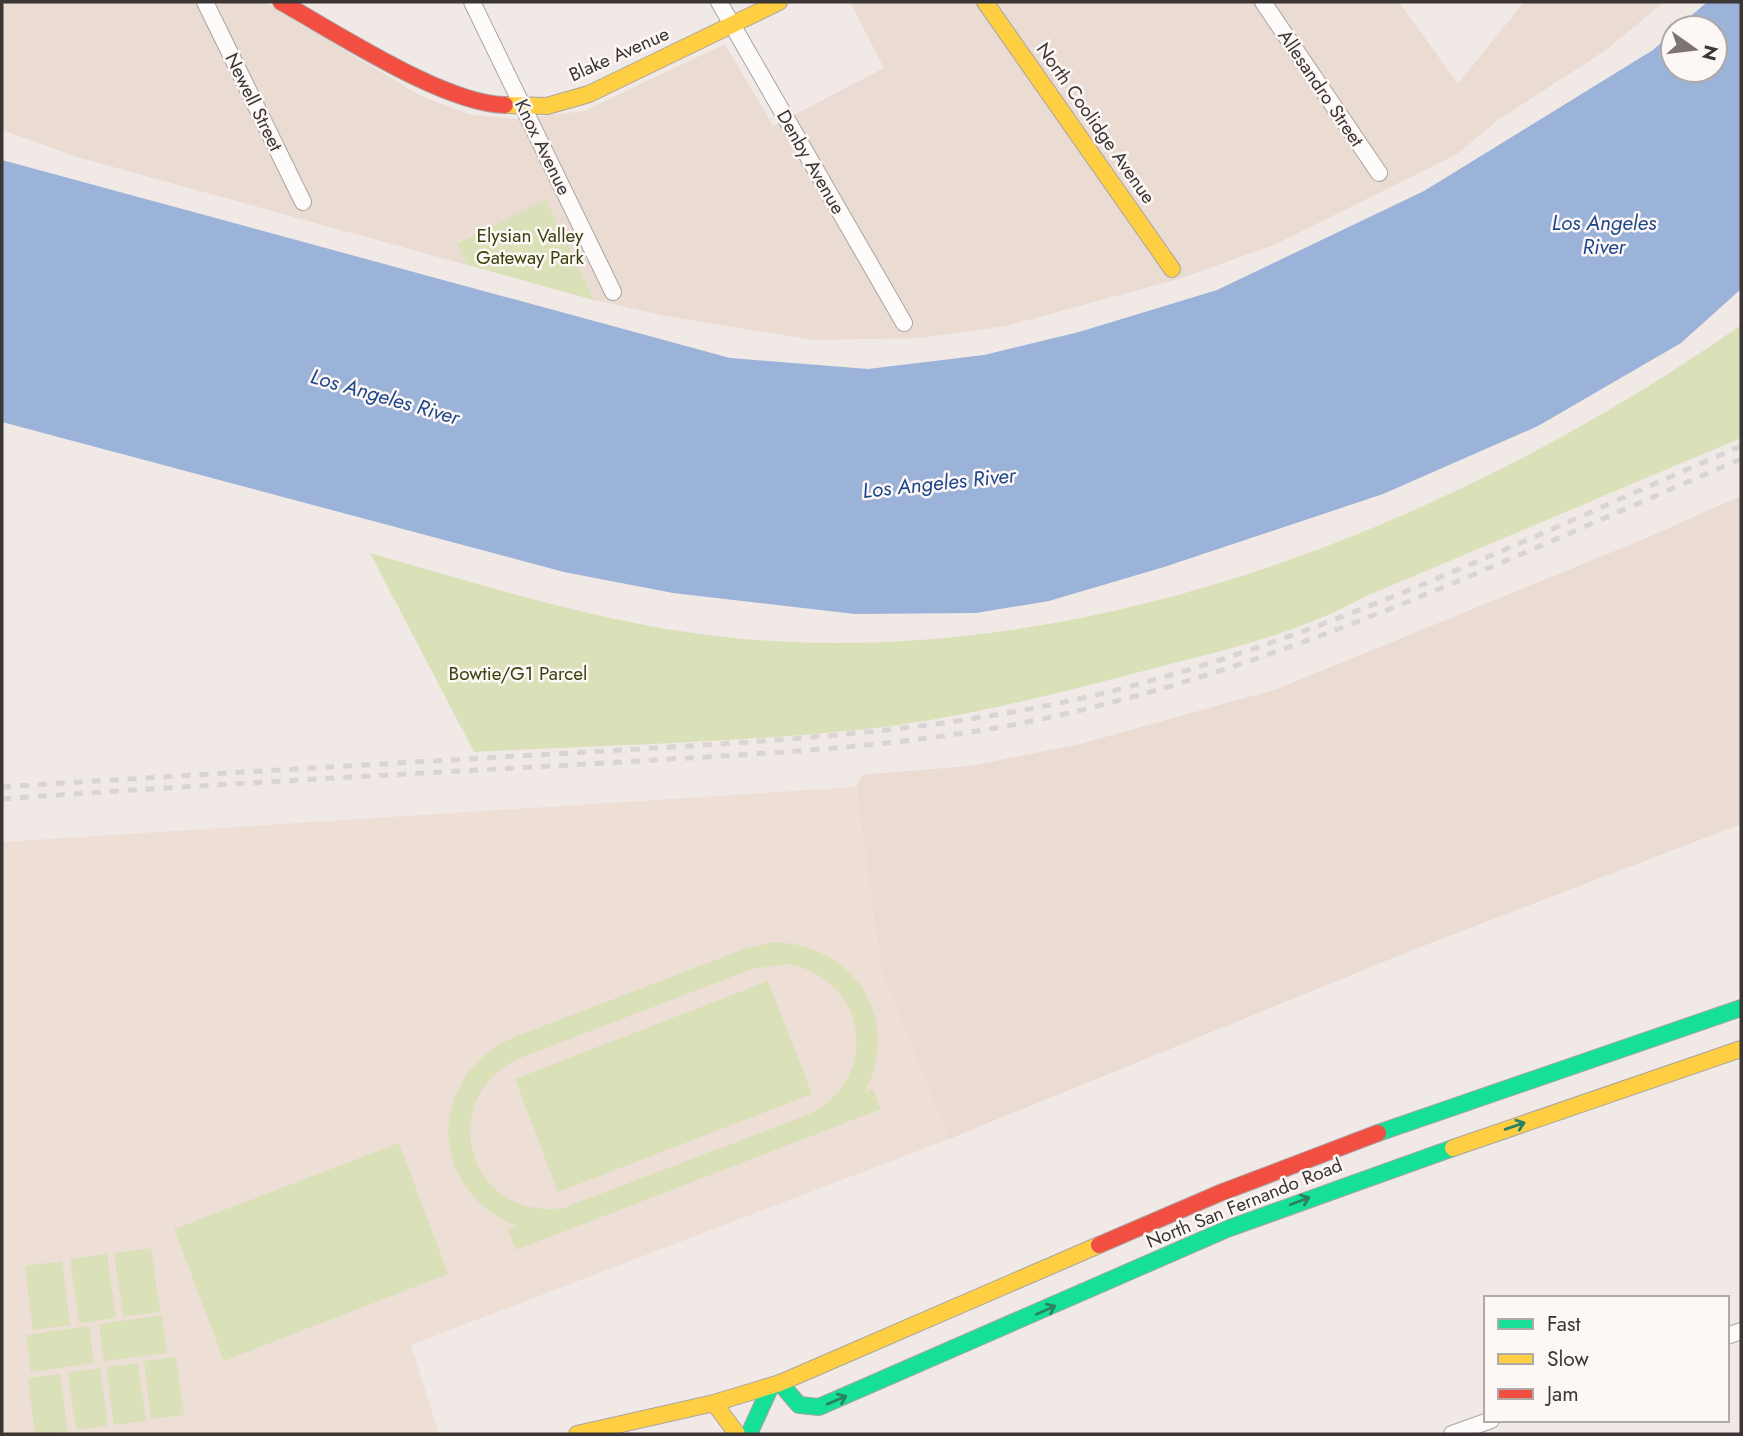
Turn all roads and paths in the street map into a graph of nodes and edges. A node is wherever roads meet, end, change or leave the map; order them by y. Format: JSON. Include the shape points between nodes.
{"nodes":[{"id":1,"x":205,"y":2,"type":"edge"},
{"id":2,"x":282,"y":2,"type":"edge"},
{"id":3,"x":472,"y":2,"type":"edge"},
{"id":4,"x":719,"y":2,"type":"edge"},
{"id":5,"x":779,"y":2,"type":"edge"},
{"id":6,"x":985,"y":2,"type":"edge"},
{"id":7,"x":1263,"y":2,"type":"edge"},
{"id":8,"x":732,"y":25,"type":"junction"},
{"id":9,"x":523,"y":106,"type":"junction"},
{"id":10,"x":1380,"y":173,"type":"dead end"},
{"id":11,"x":303,"y":202,"type":"dead end"},
{"id":12,"x":1172,"y":269,"type":"dead end"},
{"id":13,"x":613,"y":292,"type":"dead end"},
{"id":14,"x":904,"y":323,"type":"dead end"},
{"id":15,"x":1741,"y":1008,"type":"edge"},
{"id":16,"x":1741,"y":1049,"type":"edge"},
{"id":17,"x":776,"y":1385,"type":"junction"},
{"id":18,"x":714,"y":1403,"type":"junction"},
{"id":19,"x":1485,"y":1422,"type":"edge"},
{"id":20,"x":619,"y":1430,"type":"edge"},
{"id":21,"x":577,"y":1434,"type":"edge"},
{"id":22,"x":737,"y":1434,"type":"edge"},
{"id":23,"x":749,"y":1434,"type":"edge"},
{"id":24,"x":1452,"y":1434,"type":"edge"}],
"edges":[{"from":1,"to":11,"type":"street","name":"Newell Street"},
{"from":2,"to":9,"type":"street","name":"Blake Avenue","via":[[445,91],[491,105]]},
{"from":3,"to":9,"type":"street","name":"Knox Avenue"},
{"from":4,"to":8,"type":"street","name":"Denby Avenue"},
{"from":5,"to":8,"type":"street","name":"Blake Avenue"},
{"from":6,"to":12,"type":"street","name":"North Coolidge Avenue"},
{"from":7,"to":10,"type":"street","name":"Allesandro Street"},
{"from":8,"to":9,"type":"street","name":"Blake Avenue","via":[[589,94],[547,106]]},
{"from":8,"to":14,"type":"street","name":"Denby Avenue"},
{"from":9,"to":13,"type":"street","name":"Knox Avenue"},
{"from":15,"to":17,"type":"street","name":"North San Fernando Road","via":[[1259,1177]]},
{"from":17,"to":16,"type":"street","name":"North San Fernando Road","one_way":true,"via":[[799,1405],[819,1407],[1338,1186]]},
{"from":17,"to":18,"type":"street","name":"North San Fernando Road"},
{"from":17,"to":23,"type":"street"},
{"from":18,"to":20,"type":"street","name":"North San Fernando Road"},
{"from":18,"to":22,"type":"street"},
{"from":19,"to":24,"type":"street"},
{"from":20,"to":21,"type":"street","name":"North San Fernando Road"}]}
